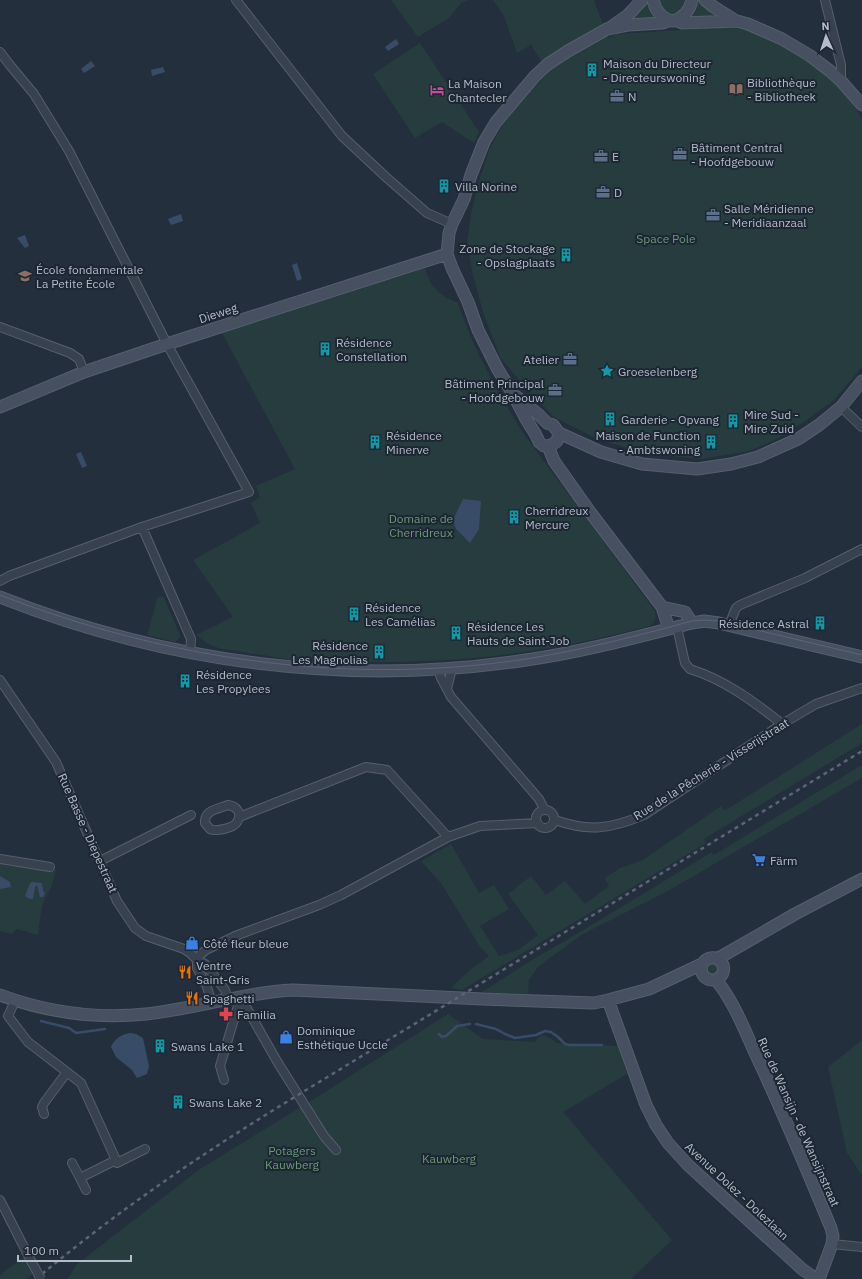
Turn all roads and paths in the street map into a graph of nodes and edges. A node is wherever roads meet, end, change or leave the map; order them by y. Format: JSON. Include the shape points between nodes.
{"nodes":[{"id":1,"x":236,"y":0,"type":"edge"},
{"id":2,"x":642,"y":0,"type":"edge"},
{"id":3,"x":653,"y":0,"type":"edge"},
{"id":4,"x":692,"y":0,"type":"edge"},
{"id":5,"x":705,"y":0,"type":"edge"},
{"id":6,"x":825,"y":0,"type":"edge"},
{"id":7,"x":672,"y":20,"type":"junction"},
{"id":8,"x":736,"y":21,"type":"junction"},
{"id":9,"x":607,"y":29,"type":"junction"},
{"id":10,"x":0,"y":52,"type":"edge"},
{"id":11,"x":840,"y":81,"type":"junction"},
{"id":12,"x":862,"y":105,"type":"edge"},
{"id":13,"x":452,"y":224,"type":"junction"},
{"id":14,"x":447,"y":254,"type":"junction"},
{"id":15,"x":0,"y":326,"type":"edge"},
{"id":16,"x":167,"y":344,"type":"junction"},
{"id":17,"x":84,"y":372,"type":"junction"},
{"id":18,"x":862,"y":381,"type":"edge"},
{"id":19,"x":513,"y":394,"type":"junction"},
{"id":20,"x":0,"y":407,"type":"edge"},
{"id":21,"x":840,"y":407,"type":"junction"},
{"id":22,"x":547,"y":423,"type":"junction"},
{"id":23,"x":862,"y":427,"type":"edge"},
{"id":24,"x":559,"y":432,"type":"junction"},
{"id":25,"x":536,"y":435,"type":"junction"},
{"id":26,"x":548,"y":446,"type":"junction"},
{"id":27,"x":142,"y":527,"type":"junction"},
{"id":28,"x":862,"y":548,"type":"edge"},
{"id":29,"x":0,"y":581,"type":"edge"},
{"id":30,"x":0,"y":597,"type":"edge"},
{"id":31,"x":662,"y":607,"type":"junction"},
{"id":32,"x":692,"y":623,"type":"junction"},
{"id":33,"x":729,"y":625,"type":"junction"},
{"id":34,"x":673,"y":628,"type":"junction"},
{"id":35,"x":190,"y":653,"type":"junction"},
{"id":36,"x":862,"y":657,"type":"edge"},
{"id":37,"x":452,"y":668,"type":"junction"},
{"id":38,"x":438,"y":669,"type":"junction"},
{"id":39,"x":0,"y":680,"type":"edge"},
{"id":40,"x":862,"y":688,"type":"edge"},
{"id":41,"x":447,"y":689,"type":"junction"},
{"id":42,"x":782,"y":724,"type":"junction"},
{"id":43,"x":544,"y":810,"type":"junction"},
{"id":44,"x":192,"y":815,"type":"dead end"},
{"id":45,"x":239,"y":816,"type":"dead end"},
{"id":46,"x":536,"y":819,"type":"junction"},
{"id":47,"x":554,"y":820,"type":"junction"},
{"id":48,"x":448,"y":837,"type":"junction"},
{"id":49,"x":0,"y":859,"type":"edge"},
{"id":50,"x":100,"y":861,"type":"junction"},
{"id":51,"x":50,"y":867,"type":"dead end"},
{"id":52,"x":862,"y":879,"type":"edge"},
{"id":53,"x":196,"y":959,"type":"junction"},
{"id":54,"x":720,"y":962,"type":"junction"},
{"id":55,"x":702,"y":969,"type":"junction"},
{"id":56,"x":716,"y":980,"type":"junction"},
{"id":57,"x":0,"y":995,"type":"edge"},
{"id":58,"x":239,"y":997,"type":"junction"},
{"id":59,"x":228,"y":1000,"type":"junction"},
{"id":60,"x":608,"y":1000,"type":"junction"},
{"id":61,"x":15,"y":1001,"type":"junction"},
{"id":62,"x":212,"y":1003,"type":"junction"},
{"id":63,"x":67,"y":1072,"type":"junction"},
{"id":64,"x":224,"y":1080,"type":"dead end"},
{"id":65,"x":44,"y":1114,"type":"dead end"},
{"id":66,"x":145,"y":1149,"type":"dead end"},
{"id":67,"x":336,"y":1150,"type":"dead end"},
{"id":68,"x":116,"y":1160,"type":"junction"},
{"id":69,"x":72,"y":1163,"type":"dead end"},
{"id":70,"x":80,"y":1178,"type":"junction"},
{"id":71,"x":86,"y":1190,"type":"dead end"},
{"id":72,"x":0,"y":1200,"type":"edge"},
{"id":73,"x":832,"y":1244,"type":"junction"},
{"id":74,"x":862,"y":1247,"type":"edge"},
{"id":75,"x":41,"y":1279,"type":"edge"},
{"id":76,"x":816,"y":1279,"type":"edge"},
{"id":77,"x":819,"y":1279,"type":"edge"}],
"edges":[{"from":1,"to":13,"type":"street","via":[[342,136],[427,213]]},
{"from":2,"to":9,"type":"street","via":[[628,15]]},
{"from":3,"to":7,"type":"street","via":[[659,12]]},
{"from":4,"to":7,"type":"street","via":[[689,10]]},
{"from":5,"to":8,"type":"street"},
{"from":6,"to":11,"type":"street","via":[[841,65]]},
{"from":7,"to":8,"type":"street","via":[[682,24]]},
{"from":7,"to":9,"type":"street"},
{"from":8,"to":11,"type":"street","via":[[782,39],[809,54]]},
{"from":9,"to":13,"type":"street","via":[[548,64],[496,122],[484,142],[464,199]]},
{"from":10,"to":16,"type":"street","via":[[34,94],[69,151]]},
{"from":11,"to":12,"type":"street"},
{"from":13,"to":14,"type":"street"},
{"from":14,"to":16,"type":"street","name":"Dieweg"},
{"from":14,"to":19,"type":"street","via":[[478,330]]},
{"from":15,"to":17,"type":"street","via":[[70,353],[79,359]]},
{"from":16,"to":17,"type":"street","name":"Dieweg"},
{"from":16,"to":27,"type":"street","via":[[248,492]]},
{"from":17,"to":20,"type":"street","name":"Dieweg"},
{"from":18,"to":21,"type":"street"},
{"from":19,"to":22,"type":"street"},
{"from":19,"to":25,"type":"street"},
{"from":21,"to":23,"type":"street"},
{"from":21,"to":24,"type":"street","via":[[819,425],[781,448],[731,464],[696,469],[642,464],[583,444]]},
{"from":22,"to":24,"type":"street"},
{"from":22,"to":25,"type":"street","via":[[539,428]]},
{"from":24,"to":26,"type":"street","via":[[556,442]]},
{"from":25,"to":26,"type":"street","via":[[541,444]]},
{"from":26,"to":31,"type":"street","via":[[554,461],[590,512]]},
{"from":27,"to":29,"type":"street"},
{"from":27,"to":35,"type":"street","via":[[191,639]]},
{"from":28,"to":33,"type":"street","via":[[805,578],[740,605],[736,608]]},
{"from":30,"to":35,"type":"street","via":[[97,630]]},
{"from":31,"to":32,"type":"street","via":[[684,612]]},
{"from":31,"to":34,"type":"street"},
{"from":32,"to":33,"type":"street"},
{"from":32,"to":34,"type":"street"},
{"from":33,"to":36,"type":"street"},
{"from":34,"to":37,"type":"street","via":[[567,654]]},
{"from":34,"to":42,"type":"street","via":[[687,667],[714,678],[745,696]]},
{"from":35,"to":38,"type":"street","via":[[312,669]]},
{"from":37,"to":38,"type":"street"},
{"from":37,"to":41,"type":"street"},
{"from":38,"to":41,"type":"street"},
{"from":39,"to":50,"type":"street","name":"Rue Basse - Diepestraat","via":[[56,762]]},
{"from":40,"to":42,"type":"street","name":"Rue de la Pêcherie - Visserijstraat","via":[[816,704]]},
{"from":41,"to":43,"type":"street","via":[[451,697],[540,799]]},
{"from":42,"to":47,"type":"street","name":"Rue de la Pêcherie - Visserijstraat","via":[[644,815],[621,824],[594,827],[581,827]]},
{"from":43,"to":46,"type":"street","via":[[540,810]]},
{"from":43,"to":47,"type":"street","via":[[553,813]]},
{"from":44,"to":50,"type":"street"},
{"from":45,"to":48,"type":"street","via":[[366,767],[387,770]]},
{"from":46,"to":47,"type":"street","via":[[538,825],[546,828],[552,825]]},
{"from":46,"to":48,"type":"street","via":[[537,823],[488,825]]},
{"from":48,"to":53,"type":"street","via":[[341,895],[234,936],[206,950]]},
{"from":49,"to":51,"type":"street"},
{"from":50,"to":53,"type":"street","name":"Rue Basse - Diepestraat","via":[[117,901],[135,928],[146,936],[184,950]]},
{"from":52,"to":54,"type":"street","via":[[744,942]]},
{"from":53,"to":59,"type":"street","name":"Rue Basse - Diepestraat","via":[[205,964],[213,974],[225,990]]},
{"from":53,"to":62,"type":"street","via":[[197,968],[208,987]]},
{"from":54,"to":55,"type":"street","via":[[708,958]]},
{"from":54,"to":56,"type":"street","via":[[722,974]]},
{"from":55,"to":56,"type":"street","via":[[708,980]]},
{"from":55,"to":60,"type":"street","via":[[676,976],[649,989]]},
{"from":56,"to":73,"type":"street","name":"Rue de Wansijn - de Wansijnstraat","via":[[723,988],[744,1029],[780,1106],[831,1228]]},
{"from":57,"to":61,"type":"street"},
{"from":58,"to":59,"type":"street"},
{"from":58,"to":60,"type":"street","via":[[293,990],[562,1002],[594,1003]]},
{"from":58,"to":64,"type":"street","via":[[220,1066]]},
{"from":58,"to":67,"type":"street","via":[[324,1136]]},
{"from":59,"to":62,"type":"street"},
{"from":60,"to":76,"type":"street","name":"Avenue Dolez - Dolezlaan","via":[[646,1105],[668,1143],[798,1266]]},
{"from":61,"to":62,"type":"street","via":[[73,1013],[109,1016],[146,1014]]},
{"from":61,"to":63,"type":"street","via":[[8,1016],[28,1042]]},
{"from":63,"to":65,"type":"street","via":[[44,1103]]},
{"from":63,"to":68,"type":"street","via":[[81,1083]]},
{"from":66,"to":68,"type":"street","via":[[117,1163]]},
{"from":68,"to":70,"type":"street"},
{"from":69,"to":70,"type":"street"},
{"from":70,"to":71,"type":"street"},
{"from":72,"to":75,"type":"street","bridge":true},
{"from":73,"to":74,"type":"street"},
{"from":73,"to":77,"type":"street","name":"Rue de Wansijn - de Wansijnstraat"}]}
